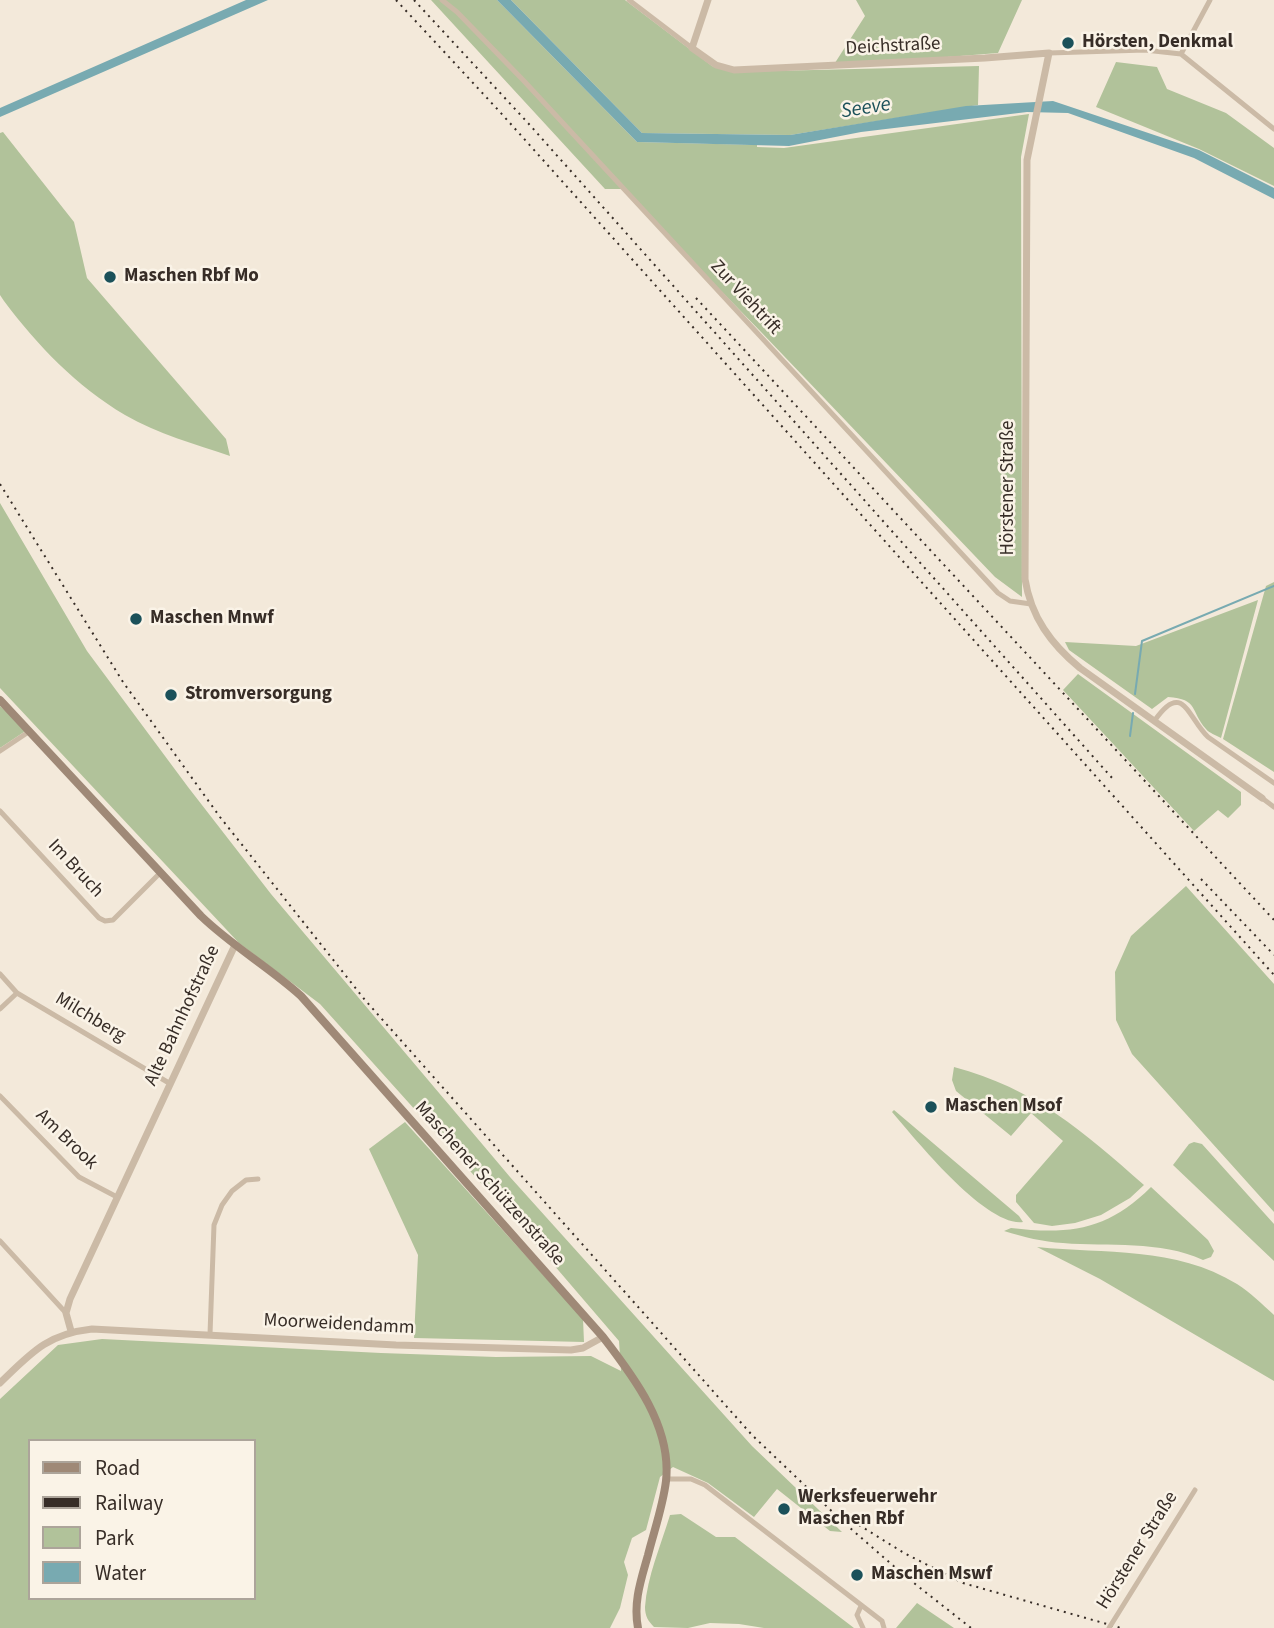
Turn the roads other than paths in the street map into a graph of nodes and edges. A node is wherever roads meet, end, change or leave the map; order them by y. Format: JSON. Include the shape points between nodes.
{"nodes":[{"id":1,"x":442,"y":0,"type":"edge"},
{"id":2,"x":629,"y":0,"type":"edge"},
{"id":3,"x":708,"y":0,"type":"edge"},
{"id":4,"x":1210,"y":0,"type":"edge"},
{"id":5,"x":692,"y":48,"type":"junction"},
{"id":6,"x":1049,"y":53,"type":"junction"},
{"id":7,"x":1181,"y":54,"type":"junction"},
{"id":8,"x":1274,"y":129,"type":"edge"},
{"id":9,"x":1031,"y":604,"type":"junction"},
{"id":10,"x":0,"y":700,"type":"edge"},
{"id":11,"x":1155,"y":720,"type":"junction"},
{"id":12,"x":30,"y":731,"type":"junction"},
{"id":13,"x":0,"y":751,"type":"edge"},
{"id":14,"x":1274,"y":783,"type":"edge"},
{"id":15,"x":1262,"y":798,"type":"joint"},
{"id":16,"x":1274,"y":807,"type":"edge"},
{"id":17,"x":0,"y":811,"type":"edge"},
{"id":18,"x":161,"y":873,"type":"junction"},
{"id":19,"x":235,"y":945,"type":"junction"},
{"id":20,"x":0,"y":974,"type":"edge"},
{"id":21,"x":17,"y":993,"type":"junction"},
{"id":22,"x":0,"y":1009,"type":"edge"},
{"id":23,"x":169,"y":1083,"type":"junction"},
{"id":24,"x":0,"y":1096,"type":"edge"},
{"id":25,"x":258,"y":1179,"type":"dead end"},
{"id":26,"x":117,"y":1197,"type":"junction"},
{"id":27,"x":0,"y":1241,"type":"edge"},
{"id":28,"x":66,"y":1313,"type":"junction"},
{"id":29,"x":71,"y":1331,"type":"junction"},
{"id":30,"x":210,"y":1334,"type":"junction"},
{"id":31,"x":603,"y":1337,"type":"junction"},
{"id":32,"x":0,"y":1383,"type":"edge"},
{"id":33,"x":666,"y":1479,"type":"junction"},
{"id":34,"x":1195,"y":1490,"type":"dead end"},
{"id":35,"x":861,"y":1606,"type":"junction"},
{"id":36,"x":636,"y":1618,"type":"junction"},
{"id":37,"x":638,"y":1628,"type":"edge"},
{"id":38,"x":645,"y":1628,"type":"edge"},
{"id":39,"x":863,"y":1628,"type":"edge"},
{"id":40,"x":884,"y":1628,"type":"edge"},
{"id":41,"x":1109,"y":1628,"type":"edge"}],
"edges":[{"from":1,"to":9,"type":"street","name":"Zur Viehtrift","via":[[524,81],[998,593],[1010,601]]},
{"from":2,"to":5,"type":"street","name":"Deichstraße"},
{"from":3,"to":5,"type":"street"},
{"from":4,"to":7,"type":"street"},
{"from":5,"to":6,"type":"street","name":"Deichstraße","via":[[716,65],[734,70]]},
{"from":6,"to":7,"type":"street","name":"Deichstraße","via":[[1145,50]]},
{"from":6,"to":9,"type":"street","name":"Hörstener Straße","via":[[1027,160],[1025,579]]},
{"from":7,"to":8,"type":"street"},
{"from":9,"to":11,"type":"street","name":"Hörstener Straße","via":[[1062,653]]},
{"from":10,"to":12,"type":"main road","name":"Alte Bahnhofstraße"},
{"from":11,"to":14,"type":"street","via":[[1168,704],[1185,705],[1200,730]]},
{"from":11,"to":15,"type":"street","name":"Hörstener Straße"},
{"from":12,"to":13,"type":"street"},
{"from":12,"to":18,"type":"main road","name":"Alte Bahnhofstraße"},
{"from":15,"to":16,"type":"street","name":"Hörstener Straße"},
{"from":17,"to":18,"type":"street","name":"Im Bruch","via":[[105,921],[113,920]]},
{"from":18,"to":19,"type":"main road","name":"Alte Bahnhofstraße"},
{"from":19,"to":23,"type":"street","name":"Alte Bahnhofstraße"},
{"from":19,"to":31,"type":"main road","name":"Maschener Schützenstraße","via":[[301,996]]},
{"from":20,"to":21,"type":"street","name":"Milchberg"},
{"from":21,"to":22,"type":"street"},
{"from":21,"to":23,"type":"street","name":"Milchberg"},
{"from":23,"to":26,"type":"street","name":"Alte Bahnhofstraße"},
{"from":24,"to":26,"type":"street","name":"Am Brook","via":[[79,1177]]},
{"from":25,"to":30,"type":"street","via":[[246,1180],[232,1191],[214,1225]]},
{"from":26,"to":28,"type":"street","name":"Alte Bahnhofstraße"},
{"from":27,"to":28,"type":"street"},
{"from":28,"to":29,"type":"street"},
{"from":29,"to":30,"type":"street","name":"Moorweidendamm"},
{"from":29,"to":32,"type":"street","via":[[41,1345]]},
{"from":30,"to":31,"type":"street","name":"Moorweidendamm","via":[[571,1350]]},
{"from":31,"to":33,"type":"main road","name":"Maschener Schützenstraße","via":[[635,1381],[656,1422],[665,1452]]},
{"from":33,"to":35,"type":"street","via":[[691,1479],[705,1485]]},
{"from":33,"to":36,"type":"main road","name":"Maschener Schützenstraße","via":[[636,1601]]},
{"from":34,"to":41,"type":"street","name":"Hörstener Straße","bridge":true},
{"from":35,"to":39,"type":"street","via":[[858,1615]]},
{"from":35,"to":40,"type":"street"},
{"from":36,"to":37,"type":"main road","name":"Maschener Schützenstraße"},
{"from":36,"to":38,"type":"main road"}]}
